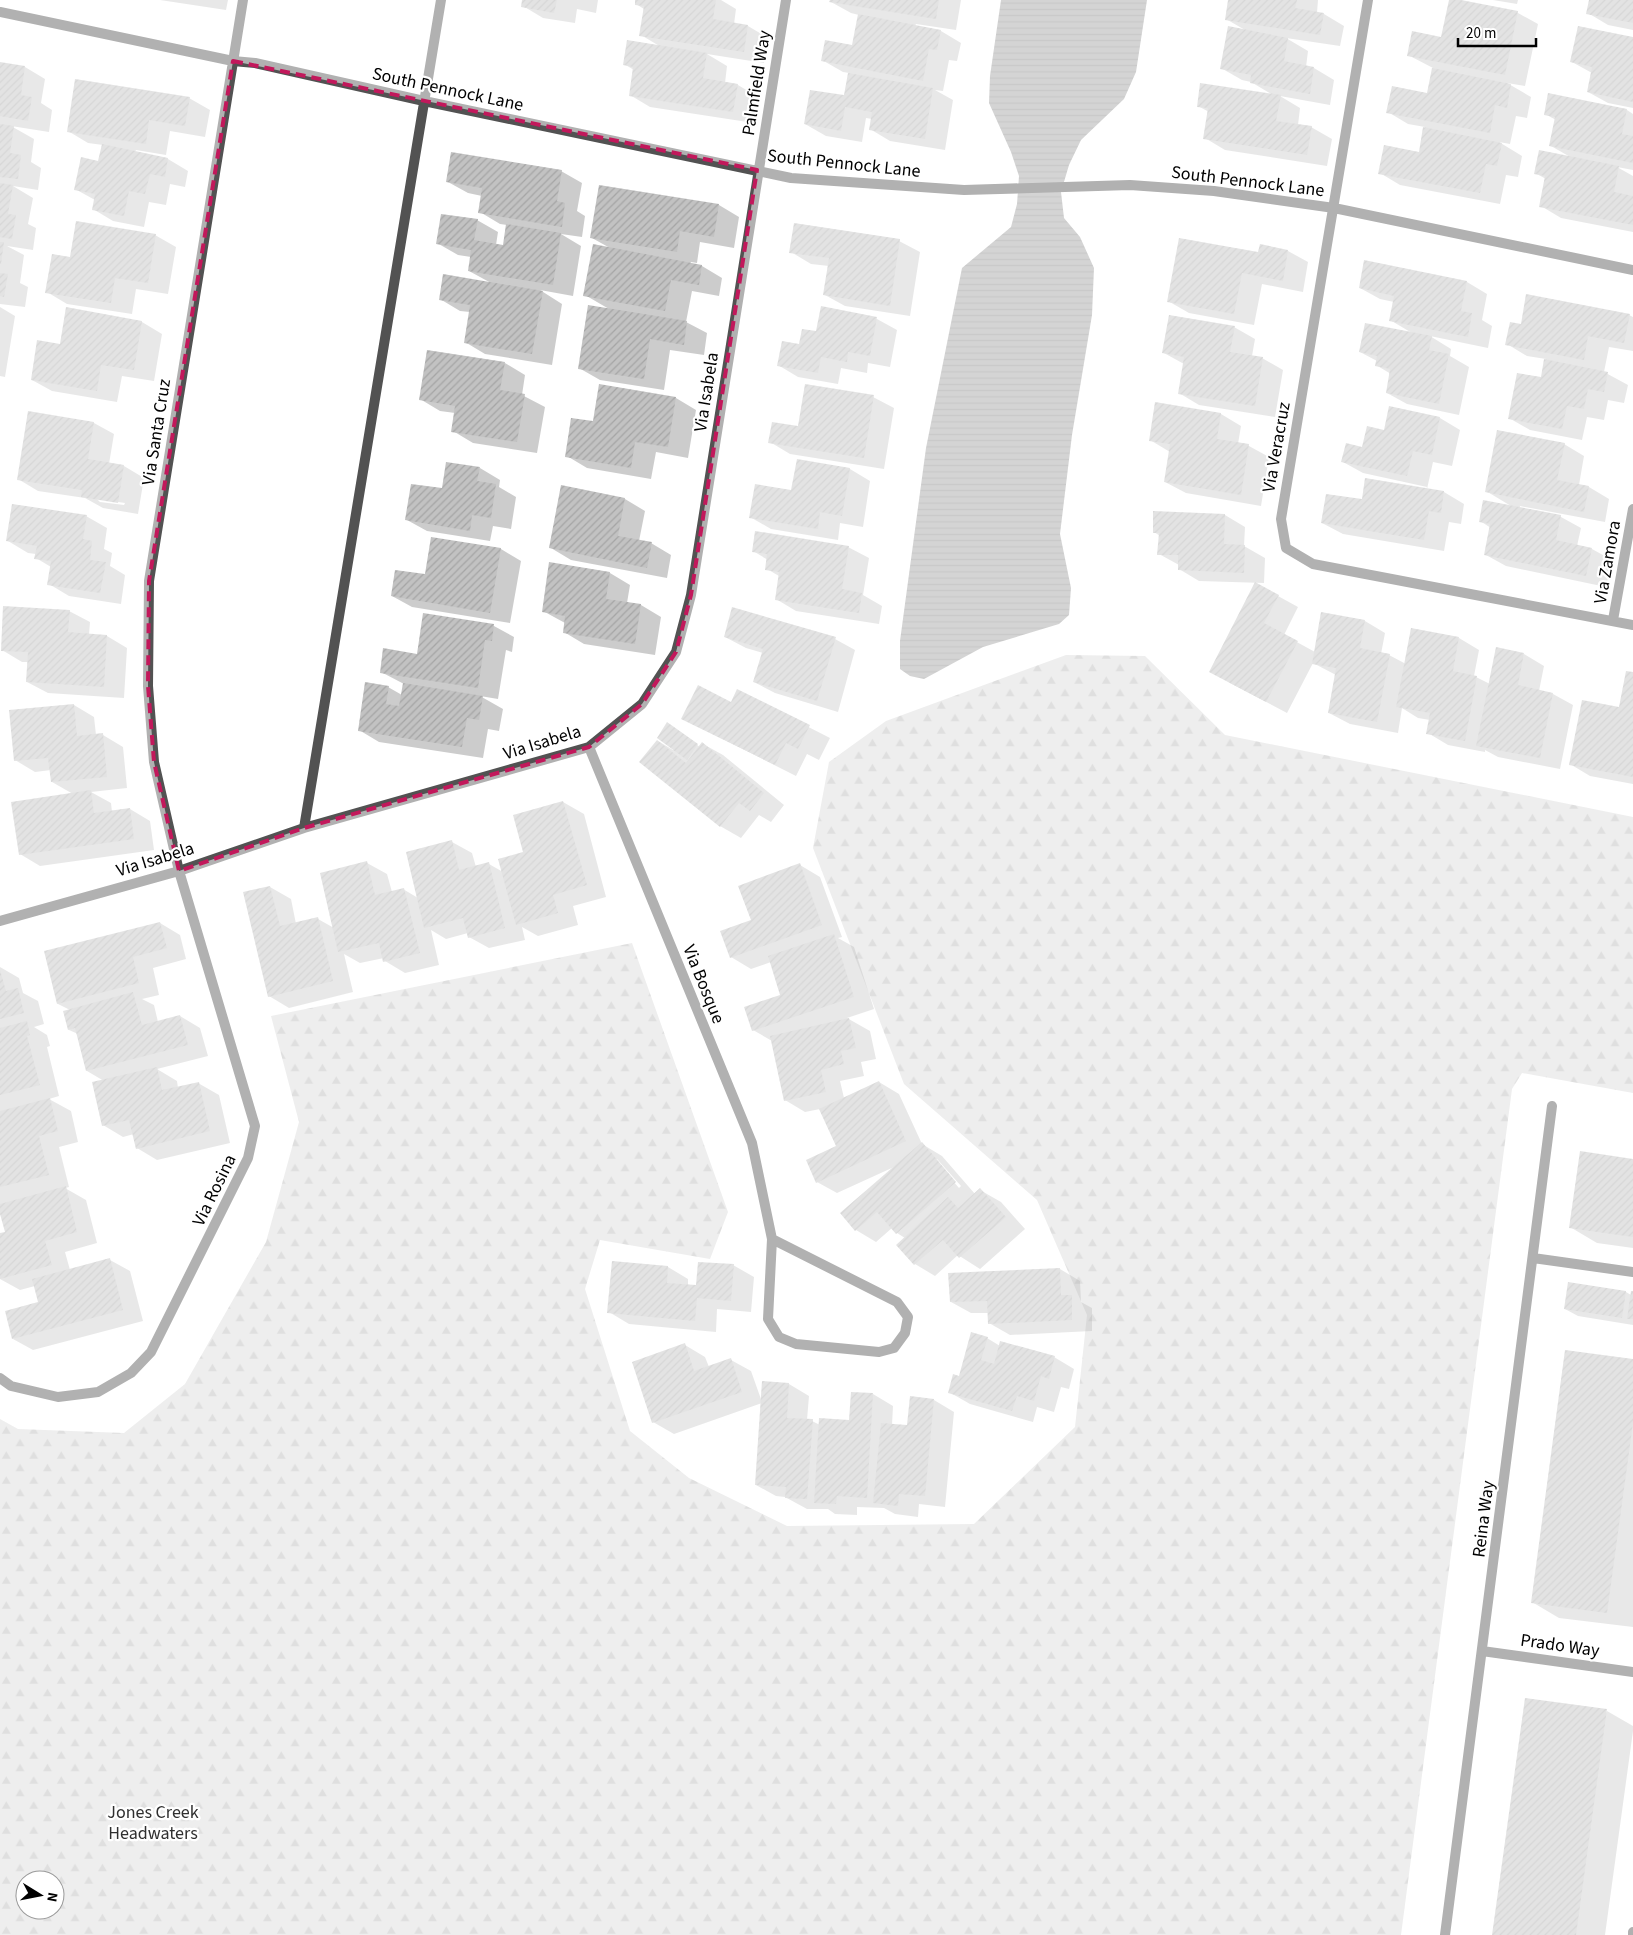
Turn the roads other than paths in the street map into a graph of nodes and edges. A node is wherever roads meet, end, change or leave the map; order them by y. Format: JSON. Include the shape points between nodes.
{"nodes":[{"id":1,"x":243,"y":0,"type":"edge"},
{"id":2,"x":441,"y":0,"type":"edge"},
{"id":3,"x":786,"y":0,"type":"edge"},
{"id":4,"x":1368,"y":0,"type":"edge"},
{"id":5,"x":0,"y":12,"type":"edge"},
{"id":6,"x":233,"y":61,"type":"junction"},
{"id":7,"x":424,"y":101,"type":"junction"},
{"id":8,"x":757,"y":170,"type":"junction"},
{"id":9,"x":1334,"y":208,"type":"junction"},
{"id":10,"x":1633,"y":270,"type":"edge"},
{"id":11,"x":1633,"y":509,"type":"edge"},
{"id":12,"x":1612,"y":620,"type":"junction"},
{"id":13,"x":1633,"y":625,"type":"edge"},
{"id":14,"x":589,"y":747,"type":"junction"},
{"id":15,"x":304,"y":828,"type":"junction"},
{"id":16,"x":179,"y":871,"type":"junction"},
{"id":17,"x":0,"y":921,"type":"edge"},
{"id":18,"x":1552,"y":1106,"type":"dead end"},
{"id":19,"x":772,"y":1239,"type":"junction"},
{"id":20,"x":1533,"y":1258,"type":"junction"},
{"id":21,"x":1633,"y":1272,"type":"edge"},
{"id":22,"x":0,"y":1378,"type":"edge"},
{"id":23,"x":1482,"y":1651,"type":"junction"},
{"id":24,"x":1633,"y":1672,"type":"edge"},
{"id":25,"x":1445,"y":1935,"type":"edge"}],
"edges":[{"from":1,"to":6,"type":"street","name":"Via Santa Cruz"},
{"from":2,"to":7,"type":"street"},
{"from":3,"to":8,"type":"street","name":"Palmfield Way"},
{"from":4,"to":9,"type":"street","name":"Via Veracruz"},
{"from":5,"to":6,"type":"street","name":"South Pennock Lane"},
{"from":6,"to":7,"type":"street","name":"South Pennock Lane","via":[[255,63]]},
{"from":6,"to":16,"type":"street","name":"Via Santa Cruz","via":[[149,581],[148,686],[154,762]]},
{"from":7,"to":8,"type":"street","name":"South Pennock Lane"},
{"from":7,"to":15,"type":"street"},
{"from":8,"to":9,"type":"street","name":"South Pennock Lane","via":[[791,178],[964,190],[1130,185],[1214,191]]},
{"from":8,"to":14,"type":"street","name":"Via Isabela","via":[[691,595],[676,652],[642,704]]},
{"from":9,"to":10,"type":"street","name":"South Pennock Lane"},
{"from":9,"to":12,"type":"street","name":"Via Veracruz","via":[[1281,519],[1286,548],[1312,564]]},
{"from":11,"to":12,"type":"street","name":"Via Zamora"},
{"from":12,"to":13,"type":"street","name":"Via Veracruz"},
{"from":14,"to":15,"type":"street","name":"Via Isabela"},
{"from":14,"to":19,"type":"street","name":"Via Bosque","via":[[752,1143]]},
{"from":15,"to":16,"type":"street","name":"Via Isabela"},
{"from":16,"to":17,"type":"street","name":"Via Isabela"},
{"from":16,"to":22,"type":"street","name":"Via Rosina","via":[[255,1126],[248,1158],[151,1352],[131,1373],[98,1392],[58,1397],[11,1386]]},
{"from":18,"to":20,"type":"street","name":"Reina Way"},
{"from":19,"to":19,"type":"street","name":"Via Bosque","via":[[768,1319],[779,1336],[796,1344],[879,1352],[894,1348],[905,1332],[908,1317],[897,1302]]},
{"from":20,"to":21,"type":"street"},
{"from":20,"to":23,"type":"street","name":"Reina Way"},
{"from":23,"to":24,"type":"street","name":"Prado Way"},
{"from":23,"to":25,"type":"street","name":"Reina Way"}]}
